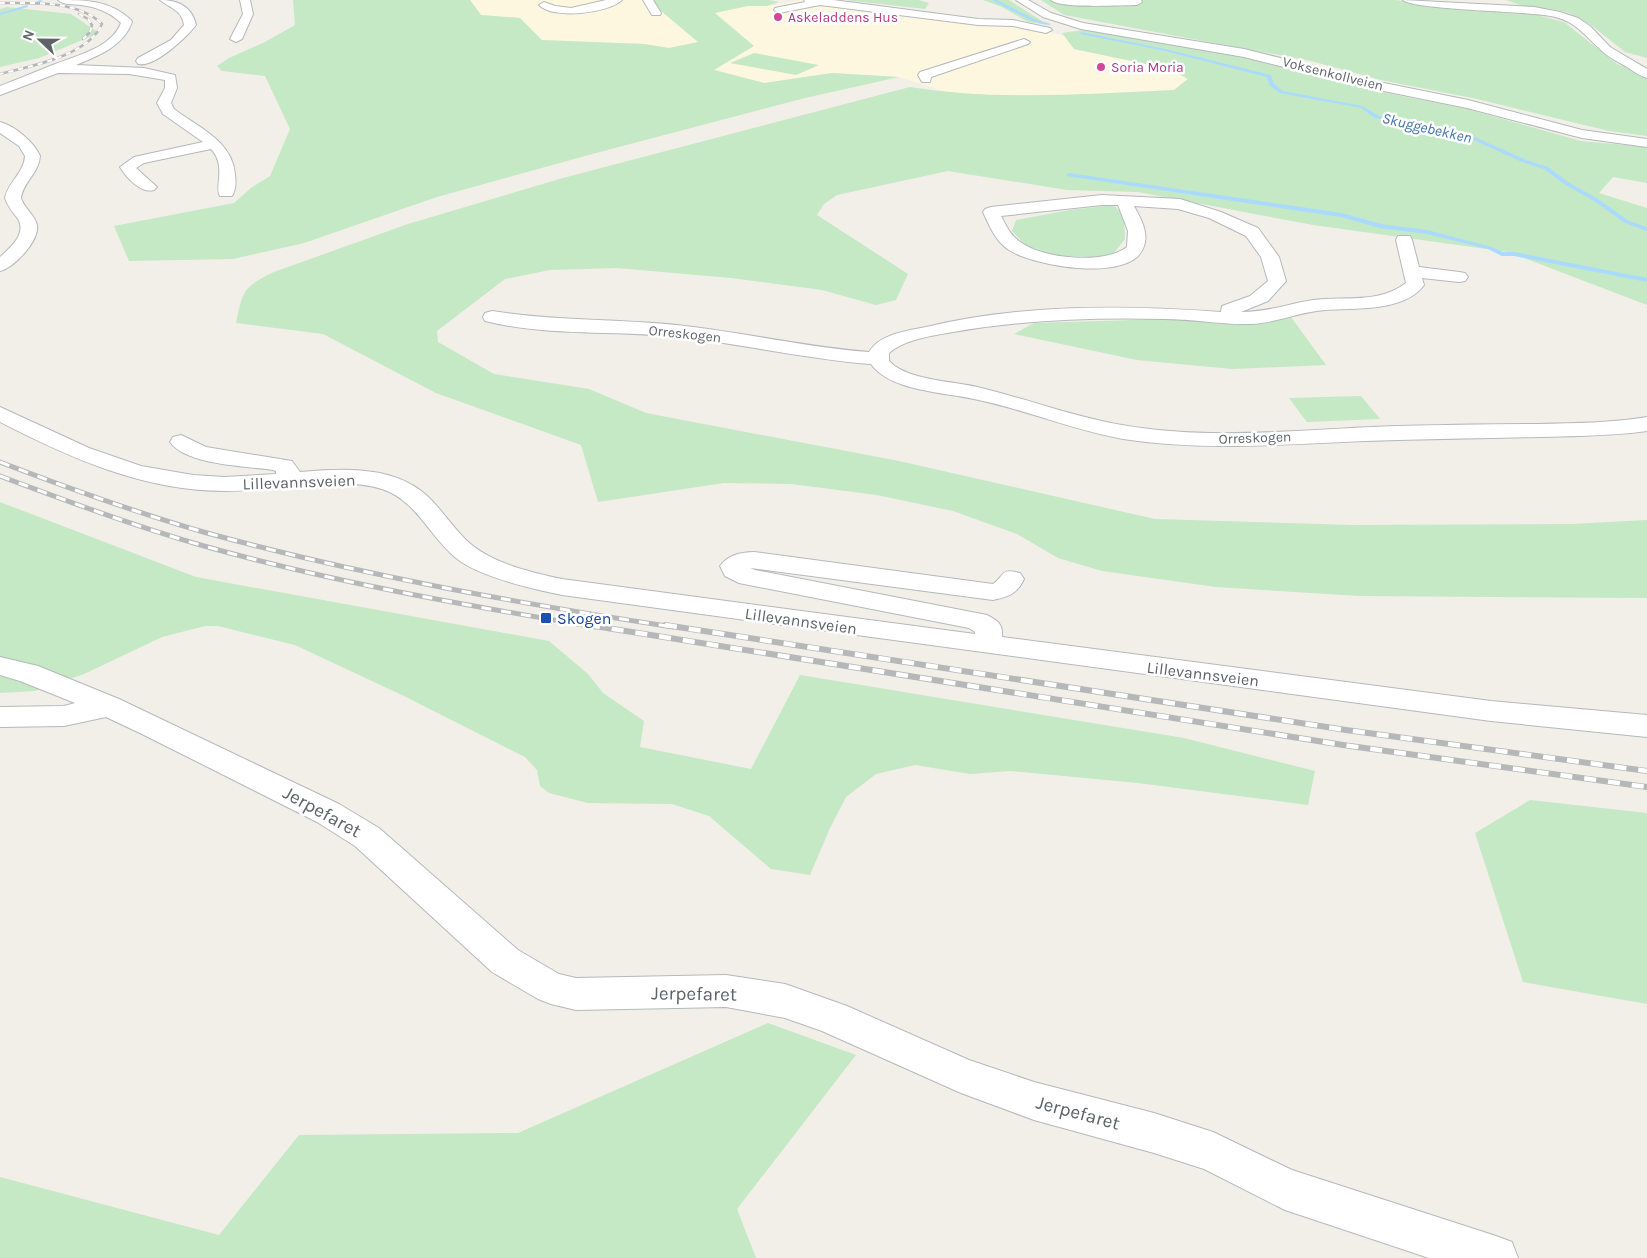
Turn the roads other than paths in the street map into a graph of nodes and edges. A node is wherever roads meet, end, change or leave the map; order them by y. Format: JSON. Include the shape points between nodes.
{"nodes":[{"id":1,"x":63,"y":0,"type":"edge"},
{"id":2,"x":165,"y":0,"type":"edge"},
{"id":3,"x":245,"y":0,"type":"edge"},
{"id":4,"x":648,"y":0,"type":"edge"},
{"id":5,"x":1022,"y":0,"type":"edge"},
{"id":6,"x":1056,"y":0,"type":"edge"},
{"id":7,"x":1408,"y":0,"type":"edge"},
{"id":8,"x":85,"y":1,"type":"edge"},
{"id":9,"x":611,"y":1,"type":"edge"},
{"id":10,"x":813,"y":1,"type":"edge"},
{"id":11,"x":1137,"y":2,"type":"dead end"},
{"id":12,"x":544,"y":5,"type":"dead end"},
{"id":13,"x":572,"y":10,"type":"junction"},
{"id":14,"x":779,"y":10,"type":"dead end"},
{"id":15,"x":978,"y":10,"type":"dead end"},
{"id":16,"x":656,"y":13,"type":"dead end"},
{"id":17,"x":580,"y":21,"type":"dead end"},
{"id":18,"x":1013,"y":23,"type":"junction"},
{"id":19,"x":1081,"y":26,"type":"junction"},
{"id":20,"x":1045,"y":31,"type":"junction"},
{"id":21,"x":236,"y":39,"type":"dead end"},
{"id":22,"x":1053,"y":41,"type":"dead end"},
{"id":23,"x":156,"y":53,"type":"junction"},
{"id":24,"x":181,"y":53,"type":"dead end"},
{"id":25,"x":142,"y":61,"type":"dead end"},
{"id":26,"x":53,"y":70,"type":"junction"},
{"id":27,"x":1647,"y":74,"type":"edge"},
{"id":28,"x":926,"y":78,"type":"dead end"},
{"id":29,"x":0,"y":91,"type":"edge"},
{"id":30,"x":0,"y":126,"type":"edge"},
{"id":31,"x":1647,"y":143,"type":"edge"},
{"id":32,"x":213,"y":144,"type":"junction"},
{"id":33,"x":155,"y":191,"type":"dead end"},
{"id":34,"x":226,"y":193,"type":"dead end"},
{"id":35,"x":1123,"y":200,"type":"junction"},
{"id":36,"x":1404,"y":240,"type":"dead end"},
{"id":37,"x":0,"y":266,"type":"edge"},
{"id":38,"x":1411,"y":272,"type":"junction"},
{"id":39,"x":1458,"y":276,"type":"dead end"},
{"id":40,"x":1208,"y":314,"type":"junction"},
{"id":41,"x":492,"y":317,"type":"dead end"},
{"id":42,"x":878,"y":359,"type":"junction"},
{"id":43,"x":0,"y":414,"type":"edge"},
{"id":44,"x":1647,"y":424,"type":"edge"},
{"id":45,"x":181,"y":442,"type":"dead end"},
{"id":46,"x":288,"y":481,"type":"junction"},
{"id":47,"x":1011,"y":579,"type":"dead end"},
{"id":48,"x":988,"y":645,"type":"junction"},
{"id":49,"x":0,"y":666,"type":"edge"},
{"id":50,"x":108,"y":706,"type":"junction"},
{"id":51,"x":0,"y":717,"type":"edge"},
{"id":52,"x":1647,"y":726,"type":"edge"},
{"id":53,"x":1496,"y":1258,"type":"edge"}],
"edges":[{"from":1,"to":8,"type":"street"},
{"from":2,"to":23,"type":"street","via":[[186,12],[190,25],[175,42]]},
{"from":3,"to":21,"type":"street","via":[[248,14]]},
{"from":4,"to":16,"type":"street"},
{"from":5,"to":19,"type":"street","name":"Voksenkollveien","via":[[1047,15]]},
{"from":6,"to":11,"type":"street"},
{"from":7,"to":27,"type":"street","via":[[1556,14],[1574,20],[1606,49]]},
{"from":8,"to":26,"type":"street","via":[[119,13],[127,22],[126,30],[105,48]]},
{"from":9,"to":13,"type":"street"},
{"from":10,"to":14,"type":"street"},
{"from":10,"to":18,"type":"street","via":[[978,22]]},
{"from":12,"to":13,"type":"street"},
{"from":13,"to":17,"type":"street"},
{"from":15,"to":18,"type":"street"},
{"from":18,"to":20,"type":"street"},
{"from":19,"to":20,"type":"street"},
{"from":19,"to":31,"type":"street","name":"Voksenkollveien","via":[[1244,52],[1582,134]]},
{"from":20,"to":22,"type":"street"},
{"from":20,"to":28,"type":"street","via":[[1026,35],[1024,37],[1030,43],[924,75]]},
{"from":23,"to":24,"type":"street"},
{"from":23,"to":25,"type":"street"},
{"from":26,"to":29,"type":"street"},
{"from":26,"to":32,"type":"street","via":[[130,71],[170,78],[171,88],[164,103],[168,111]]},
{"from":30,"to":37,"type":"street","via":[[29,150],[32,160],[13,196],[14,204],[27,220],[29,233]]},
{"from":32,"to":33,"type":"street","via":[[128,164],[129,170]]},
{"from":32,"to":34,"type":"street","via":[[224,157],[229,185]]},
{"from":35,"to":35,"type":"street","via":[[1070,203],[990,212],[1003,235],[1025,253],[1057,261],[1095,262],[1126,256],[1134,250],[1137,241],[1132,214]]},
{"from":35,"to":40,"type":"street","via":[[1180,204],[1252,232],[1270,257],[1277,281],[1266,296],[1248,306]]},
{"from":36,"to":38,"type":"street"},
{"from":38,"to":39,"type":"street"},
{"from":38,"to":40,"type":"street","via":[[1414,286],[1406,294],[1385,300],[1313,306],[1266,317]]},
{"from":40,"to":42,"type":"street","via":[[1024,317],[972,324],[899,339],[885,346]]},
{"from":41,"to":42,"type":"street","name":"Orreskogen","via":[[671,331]]},
{"from":42,"to":44,"type":"street","name":"Orreskogen","via":[[880,364],[899,376],[1021,404],[1121,432],[1161,436],[1226,439],[1604,429]]},
{"from":43,"to":46,"type":"street","name":"Lillevannsveien","via":[[92,458],[128,471],[192,482]]},
{"from":45,"to":46,"type":"street","via":[[209,454],[284,466],[288,471]]},
{"from":46,"to":48,"type":"street","name":"Lillevannsveien","via":[[342,478],[390,484],[410,493],[468,554],[510,574],[547,585]]},
{"from":47,"to":48,"type":"street","via":[[1008,587],[993,592],[754,560],[733,566],[734,570],[748,577],[977,621],[989,628]]},
{"from":48,"to":52,"type":"street","name":"Lillevannsveien","via":[[1491,711]]},
{"from":49,"to":50,"type":"street","name":"Jerpefaret","via":[[28,673]]},
{"from":50,"to":51,"type":"street","via":[[64,716]]},
{"from":50,"to":53,"type":"street","name":"Jerpefaret","via":[[310,804],[367,837],[505,961],[551,988],[576,994],[726,991],[786,1001],[834,1018],[961,1075],[1034,1102],[1213,1152],[1284,1189]]}]}
